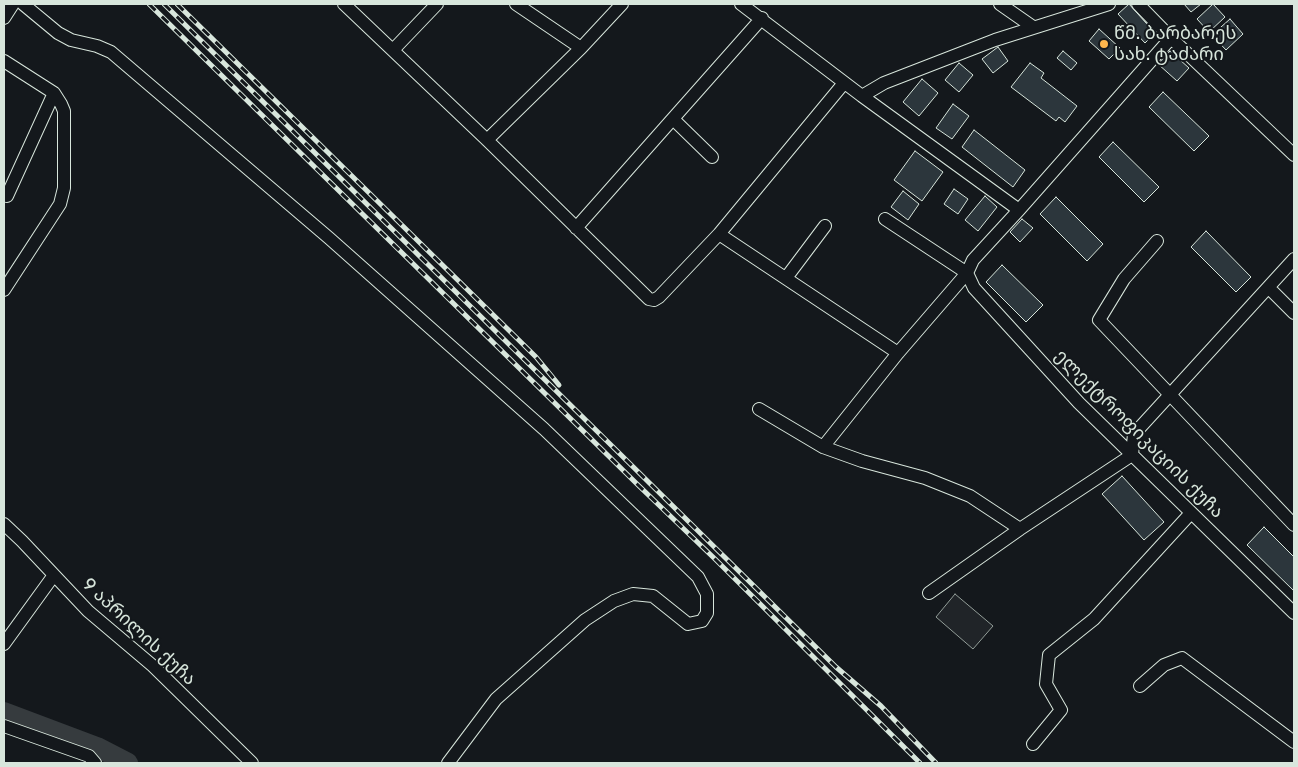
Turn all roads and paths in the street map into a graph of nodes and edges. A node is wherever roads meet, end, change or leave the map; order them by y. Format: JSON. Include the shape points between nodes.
{"nodes":[{"id":1,"x":13,"y":4,"type":"edge"},
{"id":2,"x":23,"y":4,"type":"edge"},
{"id":3,"x":344,"y":4,"type":"edge"},
{"id":4,"x":437,"y":4,"type":"edge"},
{"id":5,"x":516,"y":4,"type":"edge"},
{"id":6,"x":622,"y":4,"type":"edge"},
{"id":7,"x":741,"y":4,"type":"edge"},
{"id":8,"x":1000,"y":4,"type":"edge"},
{"id":9,"x":1109,"y":4,"type":"edge"},
{"id":10,"x":1139,"y":4,"type":"edge"},
{"id":11,"x":4,"y":18,"type":"edge"},
{"id":12,"x":762,"y":18,"type":"junction"},
{"id":13,"x":1033,"y":28,"type":"junction"},
{"id":14,"x":1171,"y":38,"type":"junction"},
{"id":15,"x":580,"y":48,"type":"junction"},
{"id":16,"x":393,"y":50,"type":"junction"},
{"id":17,"x":4,"y":61,"type":"edge"},
{"id":18,"x":844,"y":83,"type":"junction"},
{"id":19,"x":54,"y":93,"type":"junction"},
{"id":20,"x":862,"y":96,"type":"junction"},
{"id":21,"x":673,"y":119,"type":"junction"},
{"id":22,"x":487,"y":140,"type":"junction"},
{"id":23,"x":1294,"y":155,"type":"edge"},
{"id":24,"x":712,"y":157,"type":"dead end"},
{"id":25,"x":7,"y":196,"type":"dead end"},
{"id":26,"x":1020,"y":210,"type":"junction"},
{"id":27,"x":885,"y":219,"type":"dead end"},
{"id":28,"x":825,"y":226,"type":"dead end"},
{"id":29,"x":576,"y":228,"type":"junction"},
{"id":30,"x":719,"y":234,"type":"junction"},
{"id":31,"x":1157,"y":241,"type":"dead end"},
{"id":32,"x":1294,"y":259,"type":"edge"},
{"id":33,"x":967,"y":273,"type":"junction"},
{"id":34,"x":786,"y":278,"type":"junction"},
{"id":35,"x":1269,"y":288,"type":"junction"},
{"id":36,"x":4,"y":290,"type":"edge"},
{"id":37,"x":1294,"y":313,"type":"edge"},
{"id":38,"x":898,"y":352,"type":"junction"},
{"id":39,"x":1169,"y":394,"type":"junction"},
{"id":40,"x":759,"y":409,"type":"dead end"},
{"id":41,"x":823,"y":447,"type":"junction"},
{"id":42,"x":1132,"y":456,"type":"junction"},
{"id":43,"x":1191,"y":513,"type":"junction"},
{"id":44,"x":4,"y":524,"type":"edge"},
{"id":45,"x":1294,"y":525,"type":"edge"},
{"id":46,"x":1020,"y":529,"type":"junction"},
{"id":47,"x":54,"y":575,"type":"junction"},
{"id":48,"x":929,"y":593,"type":"dead end"},
{"id":49,"x":1294,"y":613,"type":"edge"},
{"id":50,"x":4,"y":644,"type":"edge"},
{"id":51,"x":1140,"y":686,"type":"dead end"},
{"id":52,"x":4,"y":726,"type":"edge"},
{"id":53,"x":1294,"y":742,"type":"edge"},
{"id":54,"x":1033,"y":744,"type":"dead end"},
{"id":55,"x":95,"y":763,"type":"edge"},
{"id":56,"x":252,"y":763,"type":"edge"},
{"id":57,"x":448,"y":763,"type":"edge"}],
"edges":[{"from":1,"to":11,"type":"street"},
{"from":2,"to":57,"type":"street","via":[[58,33],[111,52],[329,238],[522,410],[698,577],[707,594],[707,613],[702,621],[688,624],[654,596],[633,594],[614,601],[585,620],[496,698]]},
{"from":3,"to":16,"type":"street"},
{"from":4,"to":16,"type":"street"},
{"from":5,"to":15,"type":"street"},
{"from":6,"to":15,"type":"street"},
{"from":7,"to":12,"type":"street"},
{"from":8,"to":13,"type":"street"},
{"from":9,"to":13,"type":"street"},
{"from":10,"to":14,"type":"street"},
{"from":12,"to":18,"type":"street"},
{"from":12,"to":21,"type":"street"},
{"from":13,"to":20,"type":"street","via":[[884,84]]},
{"from":14,"to":23,"type":"street"},
{"from":14,"to":26,"type":"street"},
{"from":15,"to":22,"type":"street"},
{"from":16,"to":22,"type":"street"},
{"from":17,"to":19,"type":"street"},
{"from":18,"to":20,"type":"street"},
{"from":18,"to":30,"type":"street"},
{"from":19,"to":25,"type":"street"},
{"from":19,"to":36,"type":"street","via":[[64,112],[63,196]]},
{"from":20,"to":26,"type":"street"},
{"from":21,"to":24,"type":"street"},
{"from":21,"to":29,"type":"street"},
{"from":22,"to":29,"type":"street"},
{"from":26,"to":33,"type":"street","via":[[973,260]]},
{"from":27,"to":33,"type":"street"},
{"from":28,"to":34,"type":"street"},
{"from":29,"to":30,"type":"street","via":[[649,299],[654,300]]},
{"from":30,"to":34,"type":"street"},
{"from":31,"to":39,"type":"street","via":[[1124,279],[1099,320]]},
{"from":32,"to":35,"type":"street"},
{"from":33,"to":38,"type":"street"},
{"from":33,"to":42,"type":"street","name":"ელექტროფიკაციის ქუჩა","via":[[974,288]]},
{"from":34,"to":38,"type":"street"},
{"from":35,"to":37,"type":"street"},
{"from":35,"to":39,"type":"street"},
{"from":38,"to":41,"type":"street"},
{"from":39,"to":42,"type":"street","via":[[1134,434]]},
{"from":39,"to":45,"type":"street"},
{"from":40,"to":41,"type":"street"},
{"from":41,"to":46,"type":"street","via":[[925,478],[970,496]]},
{"from":42,"to":43,"type":"street","name":"ელექტროფიკაციის ქუჩა"},
{"from":42,"to":46,"type":"street"},
{"from":43,"to":49,"type":"street","name":"ელექტროფიკაციის ქუჩა"},
{"from":43,"to":54,"type":"street","via":[[1094,619],[1049,655],[1046,684],[1061,710]]},
{"from":44,"to":47,"type":"street","name":"9 აპრილის ქუჩა"},
{"from":46,"to":48,"type":"street"},
{"from":47,"to":50,"type":"street"},
{"from":47,"to":56,"type":"street","name":"9 აპრილის ქუჩა","via":[[88,611],[153,666]]},
{"from":51,"to":53,"type":"street","via":[[1164,665],[1182,658]]},
{"from":52,"to":55,"type":"street","via":[[89,756]]}]}
